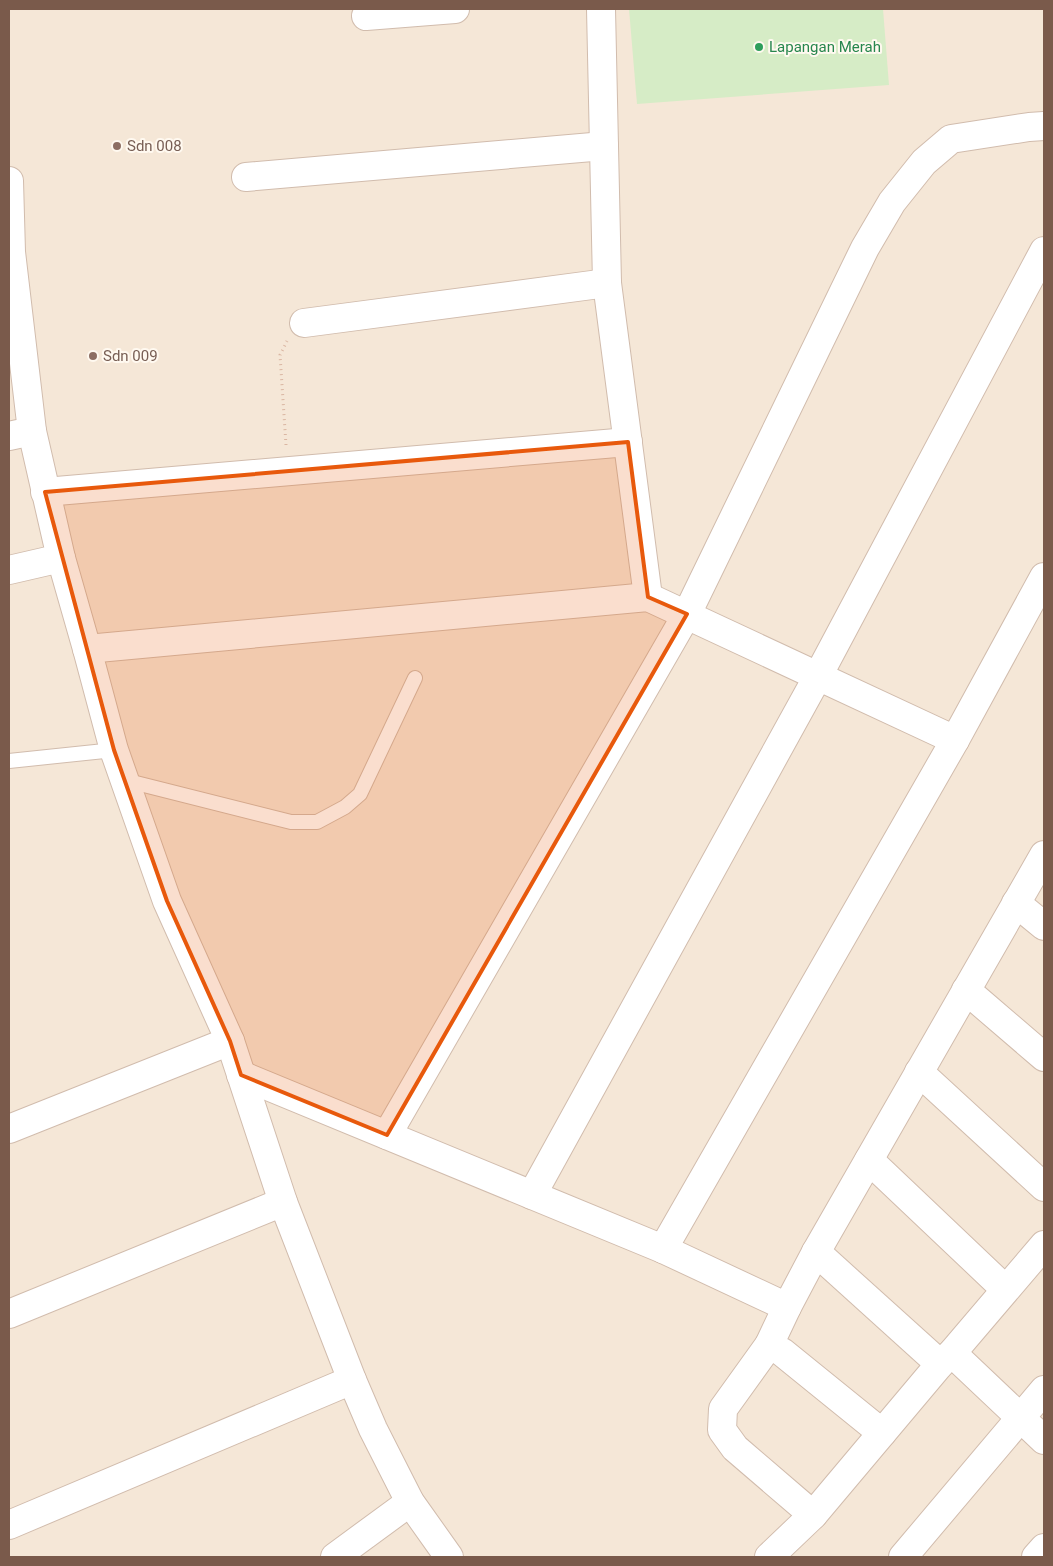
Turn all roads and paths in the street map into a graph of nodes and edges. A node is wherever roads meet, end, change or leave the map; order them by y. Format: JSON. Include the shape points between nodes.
{"nodes":[{"id":1,"x":455,"y":9,"type":"edge"},
{"id":2,"x":600,"y":9,"type":"edge"},
{"id":3,"x":366,"y":16,"type":"dead end"},
{"id":4,"x":1044,"y":126,"type":"edge"},
{"id":5,"x":604,"y":146,"type":"junction"},
{"id":6,"x":246,"y":177,"type":"dead end"},
{"id":7,"x":9,"y":181,"type":"edge"},
{"id":8,"x":1044,"y":251,"type":"edge"},
{"id":9,"x":607,"y":282,"type":"junction"},
{"id":10,"x":304,"y":323,"type":"joint"},
{"id":11,"x":20,"y":433,"type":"edge"},
{"id":12,"x":628,"y":442,"type":"junction"},
{"id":13,"x":288,"y":471,"type":"junction"},
{"id":14,"x":45,"y":492,"type":"junction"},
{"id":15,"x":61,"y":558,"type":"junction"},
{"id":16,"x":9,"y":570,"type":"edge"},
{"id":17,"x":1044,"y":577,"type":"edge"},
{"id":18,"x":648,"y":597,"type":"junction"},
{"id":19,"x":687,"y":614,"type":"junction"},
{"id":20,"x":87,"y":649,"type":"junction"},
{"id":21,"x":818,"y":676,"type":"junction"},
{"id":22,"x":415,"y":678,"type":"dead end"},
{"id":23,"x":955,"y":740,"type":"junction"},
{"id":24,"x":114,"y":750,"type":"junction"},
{"id":25,"x":9,"y":761,"type":"edge"},
{"id":26,"x":124,"y":780,"type":"junction"},
{"id":27,"x":1044,"y":855,"type":"edge"},
{"id":28,"x":1016,"y":903,"type":"junction"},
{"id":29,"x":1044,"y":926,"type":"edge"},
{"id":30,"x":966,"y":990,"type":"junction"},
{"id":31,"x":230,"y":1041,"type":"junction"},
{"id":32,"x":1044,"y":1057,"type":"edge"},
{"id":33,"x":919,"y":1072,"type":"junction"},
{"id":34,"x":241,"y":1075,"type":"junction"},
{"id":35,"x":9,"y":1128,"type":"edge"},
{"id":36,"x":387,"y":1135,"type":"junction"},
{"id":37,"x":869,"y":1160,"type":"junction"},
{"id":38,"x":1044,"y":1187,"type":"edge"},
{"id":39,"x":532,"y":1195,"type":"junction"},
{"id":40,"x":283,"y":1202,"type":"junction"},
{"id":41,"x":1044,"y":1245,"type":"edge"},
{"id":42,"x":664,"y":1249,"type":"junction"},
{"id":43,"x":816,"y":1252,"type":"junction"},
{"id":44,"x":1005,"y":1289,"type":"junction"},
{"id":45,"x":786,"y":1307,"type":"junction"},
{"id":46,"x":9,"y":1314,"type":"edge"},
{"id":47,"x":769,"y":1344,"type":"junction"},
{"id":48,"x":946,"y":1358,"type":"junction"},
{"id":49,"x":352,"y":1380,"type":"junction"},
{"id":50,"x":1044,"y":1390,"type":"edge"},
{"id":51,"x":1020,"y":1418,"type":"junction"},
{"id":52,"x":882,"y":1433,"type":"junction"},
{"id":53,"x":1044,"y":1440,"type":"edge"},
{"id":54,"x":410,"y":1502,"type":"junction"},
{"id":55,"x":812,"y":1515,"type":"junction"},
{"id":56,"x":9,"y":1526,"type":"edge"},
{"id":57,"x":1044,"y":1548,"type":"edge"},
{"id":58,"x":335,"y":1557,"type":"edge"},
{"id":59,"x":448,"y":1557,"type":"edge"},
{"id":60,"x":770,"y":1557,"type":"edge"},
{"id":61,"x":904,"y":1557,"type":"edge"},
{"id":62,"x":1036,"y":1557,"type":"edge"}],
"edges":[{"from":1,"to":3,"type":"street"},
{"from":2,"to":5,"type":"street"},
{"from":4,"to":19,"type":"street","via":[[951,139],[924,162],[892,202],[865,248]]},
{"from":5,"to":6,"type":"street"},
{"from":5,"to":9,"type":"street"},
{"from":7,"to":11,"type":"street"},
{"from":8,"to":21,"type":"street"},
{"from":9,"to":10,"type":"street"},
{"from":9,"to":12,"type":"street"},
{"from":10,"to":13,"type":"path","via":[[293,331],[280,355]]},
{"from":11,"to":14,"type":"street"},
{"from":12,"to":13,"type":"street"},
{"from":12,"to":18,"type":"street"},
{"from":13,"to":14,"type":"street"},
{"from":14,"to":15,"type":"street"},
{"from":15,"to":16,"type":"street"},
{"from":15,"to":20,"type":"street"},
{"from":17,"to":23,"type":"street"},
{"from":18,"to":19,"type":"street"},
{"from":18,"to":20,"type":"street"},
{"from":19,"to":21,"type":"street"},
{"from":19,"to":36,"type":"street"},
{"from":20,"to":24,"type":"street"},
{"from":21,"to":23,"type":"street"},
{"from":21,"to":39,"type":"street"},
{"from":22,"to":26,"type":"lane","via":[[360,794],[345,807],[317,822],[291,822]]},
{"from":23,"to":42,"type":"street"},
{"from":24,"to":25,"type":"lane"},
{"from":24,"to":26,"type":"street"},
{"from":26,"to":31,"type":"street","via":[[167,901]]},
{"from":27,"to":28,"type":"street"},
{"from":28,"to":29,"type":"street"},
{"from":28,"to":30,"type":"street"},
{"from":30,"to":32,"type":"street"},
{"from":30,"to":33,"type":"street"},
{"from":31,"to":34,"type":"street"},
{"from":31,"to":35,"type":"street"},
{"from":33,"to":37,"type":"street"},
{"from":33,"to":38,"type":"street"},
{"from":34,"to":36,"type":"street"},
{"from":34,"to":40,"type":"street"},
{"from":36,"to":39,"type":"street"},
{"from":37,"to":43,"type":"street"},
{"from":37,"to":44,"type":"street"},
{"from":39,"to":42,"type":"street"},
{"from":40,"to":46,"type":"street"},
{"from":40,"to":49,"type":"street"},
{"from":41,"to":44,"type":"street"},
{"from":42,"to":45,"type":"street"},
{"from":43,"to":45,"type":"street"},
{"from":43,"to":48,"type":"street"},
{"from":44,"to":48,"type":"street"},
{"from":45,"to":47,"type":"street"},
{"from":47,"to":52,"type":"street"},
{"from":47,"to":55,"type":"street","via":[[723,1409],[722,1430],[735,1448]]},
{"from":48,"to":51,"type":"street"},
{"from":48,"to":52,"type":"street"},
{"from":49,"to":54,"type":"street"},
{"from":49,"to":56,"type":"street"},
{"from":50,"to":51,"type":"street"},
{"from":51,"to":53,"type":"street"},
{"from":51,"to":61,"type":"street"},
{"from":52,"to":55,"type":"street"},
{"from":54,"to":58,"type":"street"},
{"from":54,"to":59,"type":"street"},
{"from":55,"to":60,"type":"street"},
{"from":57,"to":62,"type":"street"}]}
